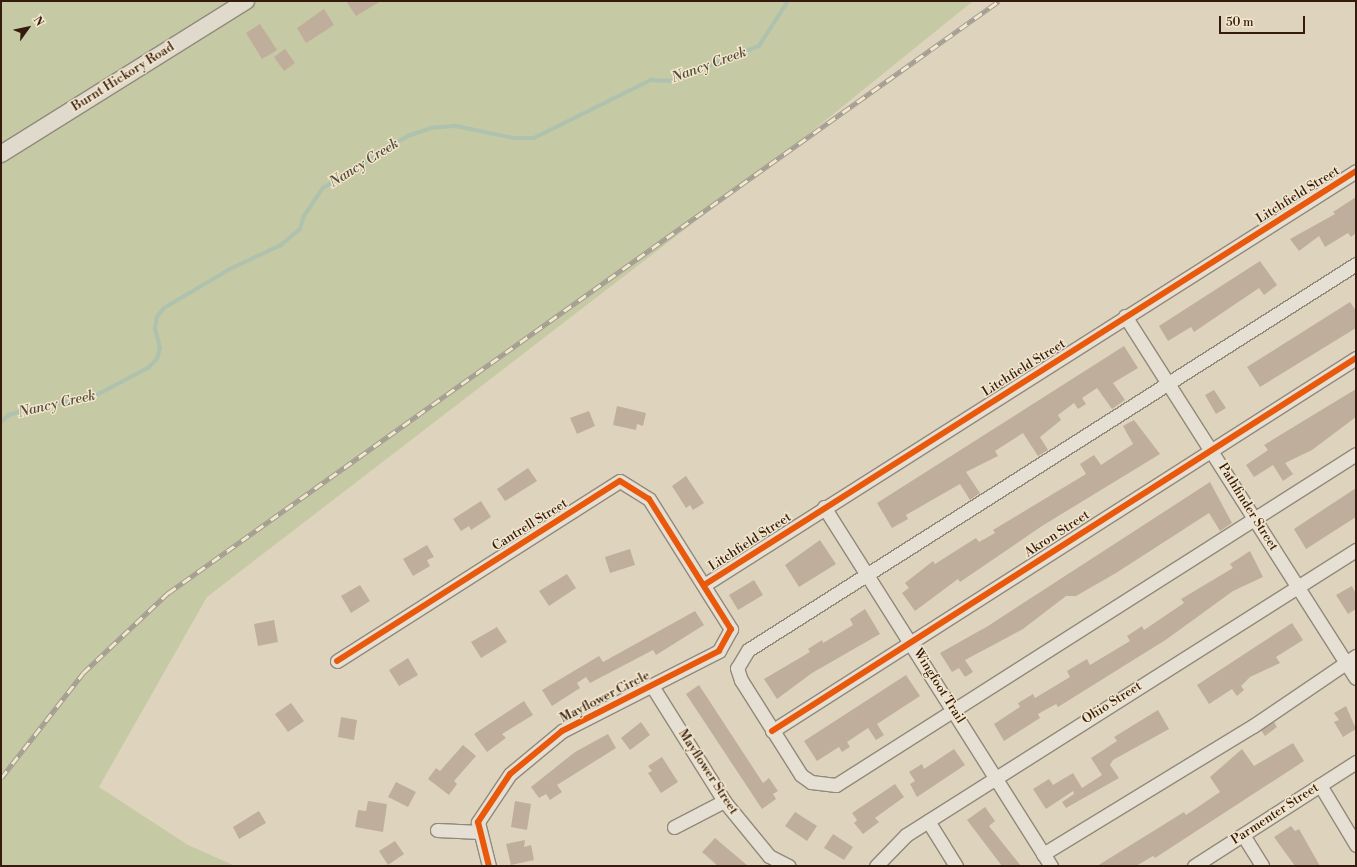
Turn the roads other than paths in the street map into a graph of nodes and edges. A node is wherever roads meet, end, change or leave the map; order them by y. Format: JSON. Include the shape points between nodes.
{"nodes":[{"id":1,"x":246,"y":1,"type":"edge"},
{"id":2,"x":1,"y":154,"type":"edge"},
{"id":3,"x":1356,"y":171,"type":"edge"},
{"id":4,"x":1356,"y":264,"type":"edge"},
{"id":5,"x":1125,"y":316,"type":"junction"},
{"id":6,"x":1356,"y":358,"type":"edge"},
{"id":7,"x":1169,"y":384,"type":"junction"},
{"id":8,"x":1211,"y":448,"type":"junction"},
{"id":9,"x":1356,"y":454,"type":"edge"},
{"id":10,"x":824,"y":507,"type":"junction"},
{"id":11,"x":1255,"y":518,"type":"junction"},
{"id":12,"x":1356,"y":550,"type":"edge"},
{"id":13,"x":867,"y":576,"type":"junction"},
{"id":14,"x":704,"y":585,"type":"junction"},
{"id":15,"x":1298,"y":586,"type":"junction"},
{"id":16,"x":911,"y":642,"type":"junction"},
{"id":17,"x":1351,"y":659,"type":"edge"},
{"id":18,"x":338,"y":661,"type":"dead end"},
{"id":19,"x":1356,"y":678,"type":"edge"},
{"id":20,"x":652,"y":686,"type":"junction"},
{"id":21,"x":954,"y":710,"type":"junction"},
{"id":22,"x":772,"y":731,"type":"junction"},
{"id":23,"x":1356,"y":762,"type":"edge"},
{"id":24,"x":995,"y":777,"type":"junction"},
{"id":25,"x":1320,"y":785,"type":"junction"},
{"id":26,"x":724,"y":802,"type":"junction"},
{"id":27,"x":928,"y":821,"type":"junction"},
{"id":28,"x":674,"y":827,"type":"dead end"},
{"id":29,"x":437,"y":830,"type":"dead end"},
{"id":30,"x":480,"y":832,"type":"junction"},
{"id":31,"x":1243,"y":835,"type":"junction"},
{"id":32,"x":1356,"y":846,"type":"edge"},
{"id":33,"x":1043,"y":854,"type":"junction"},
{"id":34,"x":489,"y":866,"type":"edge"},
{"id":35,"x":789,"y":866,"type":"edge"},
{"id":36,"x":876,"y":866,"type":"edge"},
{"id":37,"x":956,"y":866,"type":"edge"},
{"id":38,"x":1051,"y":866,"type":"edge"},
{"id":39,"x":1194,"y":866,"type":"edge"},
{"id":40,"x":1262,"y":866,"type":"edge"}],
"edges":[{"from":1,"to":2,"type":"main road","name":"Burnt Hickory Road"},
{"from":3,"to":5,"type":"street","name":"Litchfield Street"},
{"from":4,"to":7,"type":"street"},
{"from":5,"to":7,"type":"street","name":"Pathfinder Street"},
{"from":5,"to":10,"type":"street","name":"Litchfield Street"},
{"from":6,"to":8,"type":"street","name":"Akron Street"},
{"from":7,"to":8,"type":"street","name":"Pathfinder Street"},
{"from":7,"to":13,"type":"street"},
{"from":8,"to":11,"type":"street","name":"Pathfinder Street"},
{"from":8,"to":16,"type":"street","name":"Akron Street"},
{"from":9,"to":11,"type":"street"},
{"from":10,"to":13,"type":"street","name":"Wingfoot Trail"},
{"from":10,"to":14,"type":"street","name":"Litchfield Street"},
{"from":11,"to":15,"type":"street","name":"Pathfinder Street"},
{"from":11,"to":21,"type":"street"},
{"from":12,"to":15,"type":"street","name":"Ohio Street"},
{"from":13,"to":16,"type":"street","name":"Wingfoot Trail"},
{"from":13,"to":22,"type":"street","via":[[740,658],[737,668],[741,680]]},
{"from":14,"to":18,"type":"street","name":"Cantrell Street","via":[[649,499],[620,481]]},
{"from":14,"to":20,"type":"street","name":"Mayflower Circle","via":[[731,629],[719,651]]},
{"from":15,"to":17,"type":"street","name":"Pathfinder Street"},
{"from":15,"to":24,"type":"street","name":"Ohio Street"},
{"from":16,"to":21,"type":"street","name":"Wingfoot Trail"},
{"from":16,"to":22,"type":"street","name":"Akron Street"},
{"from":17,"to":19,"type":"street","name":"Pathfinder Street"},
{"from":17,"to":33,"type":"street","via":[[1253,726]]},
{"from":20,"to":26,"type":"street","name":"Mayflower Street"},
{"from":20,"to":30,"type":"street","name":"Mayflower Circle","via":[[562,731],[510,774],[478,822]]},
{"from":21,"to":22,"type":"street","via":[[836,785],[811,782],[801,775]]},
{"from":21,"to":24,"type":"street","name":"Wingfoot Trail"},
{"from":23,"to":25,"type":"street","name":"Parmenter Street"},
{"from":24,"to":27,"type":"street","name":"Ohio Street"},
{"from":24,"to":33,"type":"street","name":"Wingfoot Trail"},
{"from":25,"to":31,"type":"street","name":"Parmenter Street"},
{"from":25,"to":32,"type":"street"},
{"from":26,"to":28,"type":"street"},
{"from":26,"to":35,"type":"street","name":"Mayflower Street","via":[[769,856]]},
{"from":27,"to":36,"type":"street","name":"Ohio Street","via":[[891,846]]},
{"from":27,"to":37,"type":"street"},
{"from":29,"to":30,"type":"street"},
{"from":30,"to":34,"type":"street","name":"Mayflower Circle"},
{"from":31,"to":39,"type":"street","name":"Parmenter Street"},
{"from":31,"to":40,"type":"street"},
{"from":33,"to":38,"type":"street","name":"Wingfoot Trail"}]}
